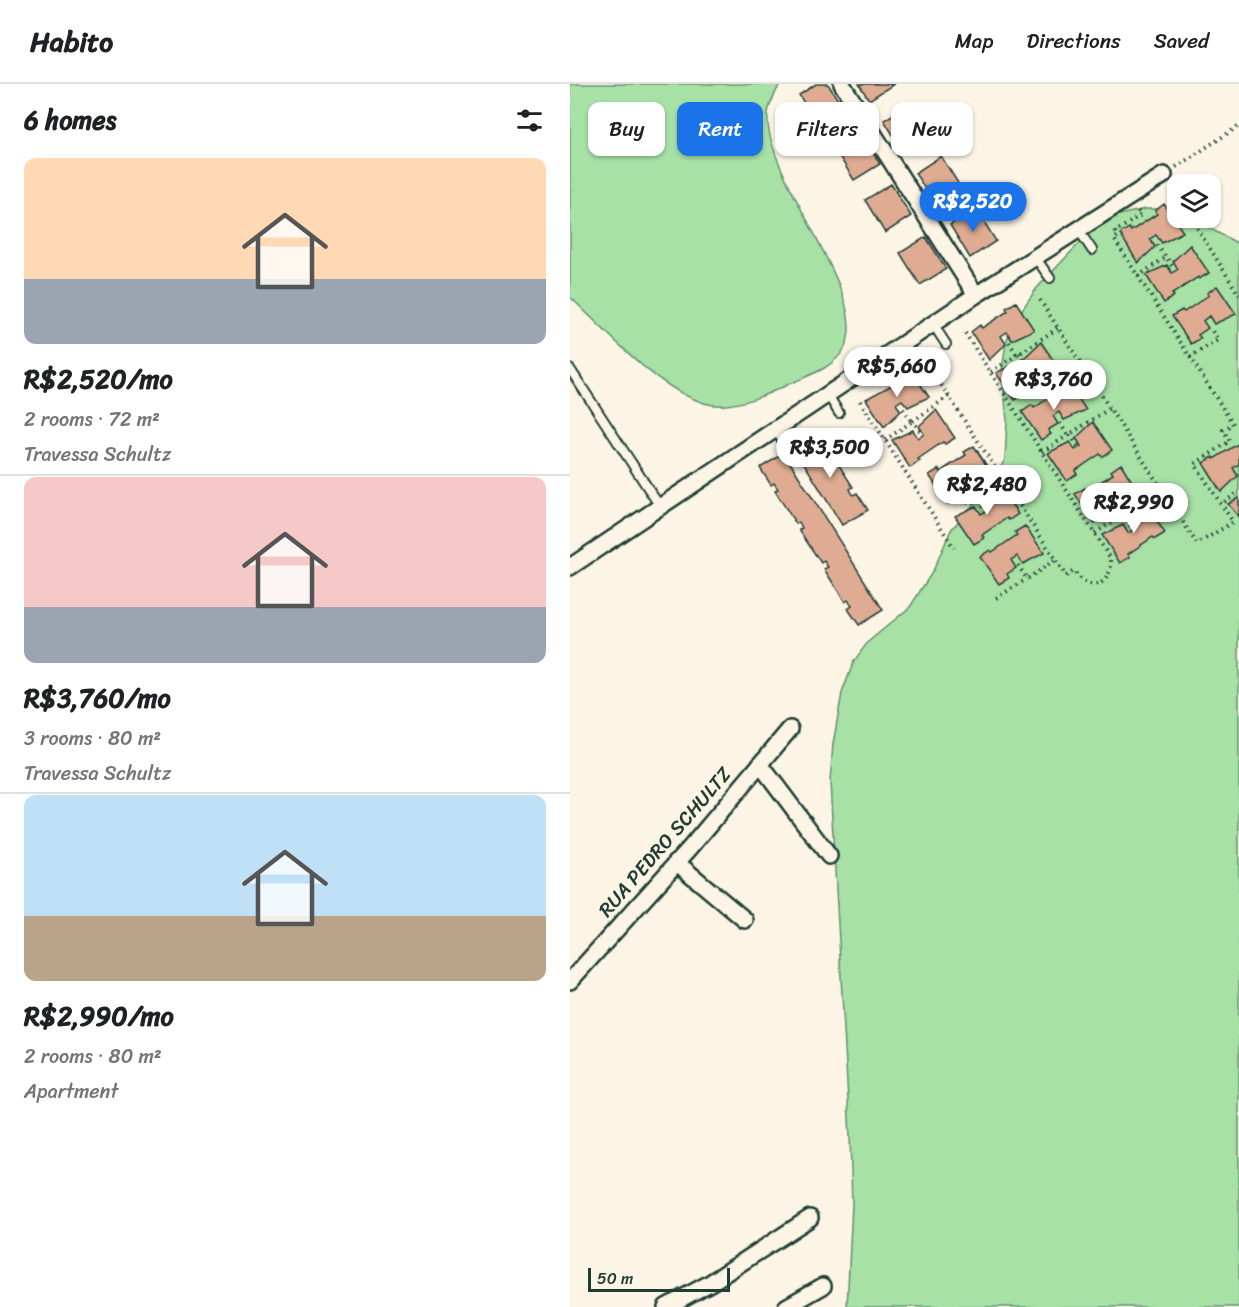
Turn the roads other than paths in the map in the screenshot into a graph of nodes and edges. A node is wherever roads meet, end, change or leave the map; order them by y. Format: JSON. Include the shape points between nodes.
{"nodes":[{"id":1,"x":842,"y":84,"type":"edge"},
{"id":2,"x":1164,"y":175,"type":"road end"},
{"id":3,"x":1078,"y":229,"type":"junction"},
{"id":4,"x":1092,"y":250,"type":"dead end"},
{"id":5,"x":1035,"y":257,"type":"junction"},
{"id":6,"x":1050,"y":278,"type":"dead end"},
{"id":7,"x":976,"y":295,"type":"junction"},
{"id":8,"x":933,"y":324,"type":"junction"},
{"id":9,"x":946,"y":344,"type":"dead end"},
{"id":10,"x":570,"y":369,"type":"edge"},
{"id":11,"x":828,"y":394,"type":"junction"},
{"id":12,"x":839,"y":413,"type":"dead end"},
{"id":13,"x":776,"y":430,"type":"junction"},
{"id":14,"x":786,"y":447,"type":"dead end"},
{"id":15,"x":661,"y":508,"type":"junction"},
{"id":16,"x":570,"y":567,"type":"edge"},
{"id":17,"x":790,"y":729,"type":"dead end"},
{"id":18,"x":760,"y":764,"type":"junction"},
{"id":19,"x":829,"y":856,"type":"dead end"},
{"id":20,"x":676,"y":862,"type":"junction"},
{"id":21,"x":746,"y":920,"type":"dead end"},
{"id":22,"x":570,"y":981,"type":"edge"},
{"id":23,"x":810,"y":1218,"type":"dead end"},
{"id":24,"x":823,"y":1286,"type":"dead end"},
{"id":25,"x":666,"y":1307,"type":"edge"},
{"id":26,"x":786,"y":1307,"type":"edge"}],
"edges":[{"from":1,"to":7,"type":"street"},
{"from":2,"to":3,"type":"street"},
{"from":3,"to":4,"type":"lane"},
{"from":3,"to":5,"type":"street"},
{"from":5,"to":6,"type":"lane"},
{"from":5,"to":7,"type":"street"},
{"from":7,"to":8,"type":"street"},
{"from":8,"to":9,"type":"lane"},
{"from":8,"to":11,"type":"street"},
{"from":10,"to":15,"type":"lane"},
{"from":11,"to":12,"type":"lane"},
{"from":11,"to":13,"type":"street"},
{"from":13,"to":14,"type":"lane"},
{"from":13,"to":15,"type":"street"},
{"from":15,"to":16,"type":"street"},
{"from":17,"to":18,"type":"street","name":"RUA PEDRO SCHULTZ"},
{"from":18,"to":19,"type":"street"},
{"from":18,"to":20,"type":"street","name":"RUA PEDRO SCHULTZ"},
{"from":20,"to":21,"type":"street"},
{"from":20,"to":22,"type":"street","name":"RUA PEDRO SCHULTZ"},
{"from":23,"to":25,"type":"street"},
{"from":24,"to":26,"type":"street"}]}
